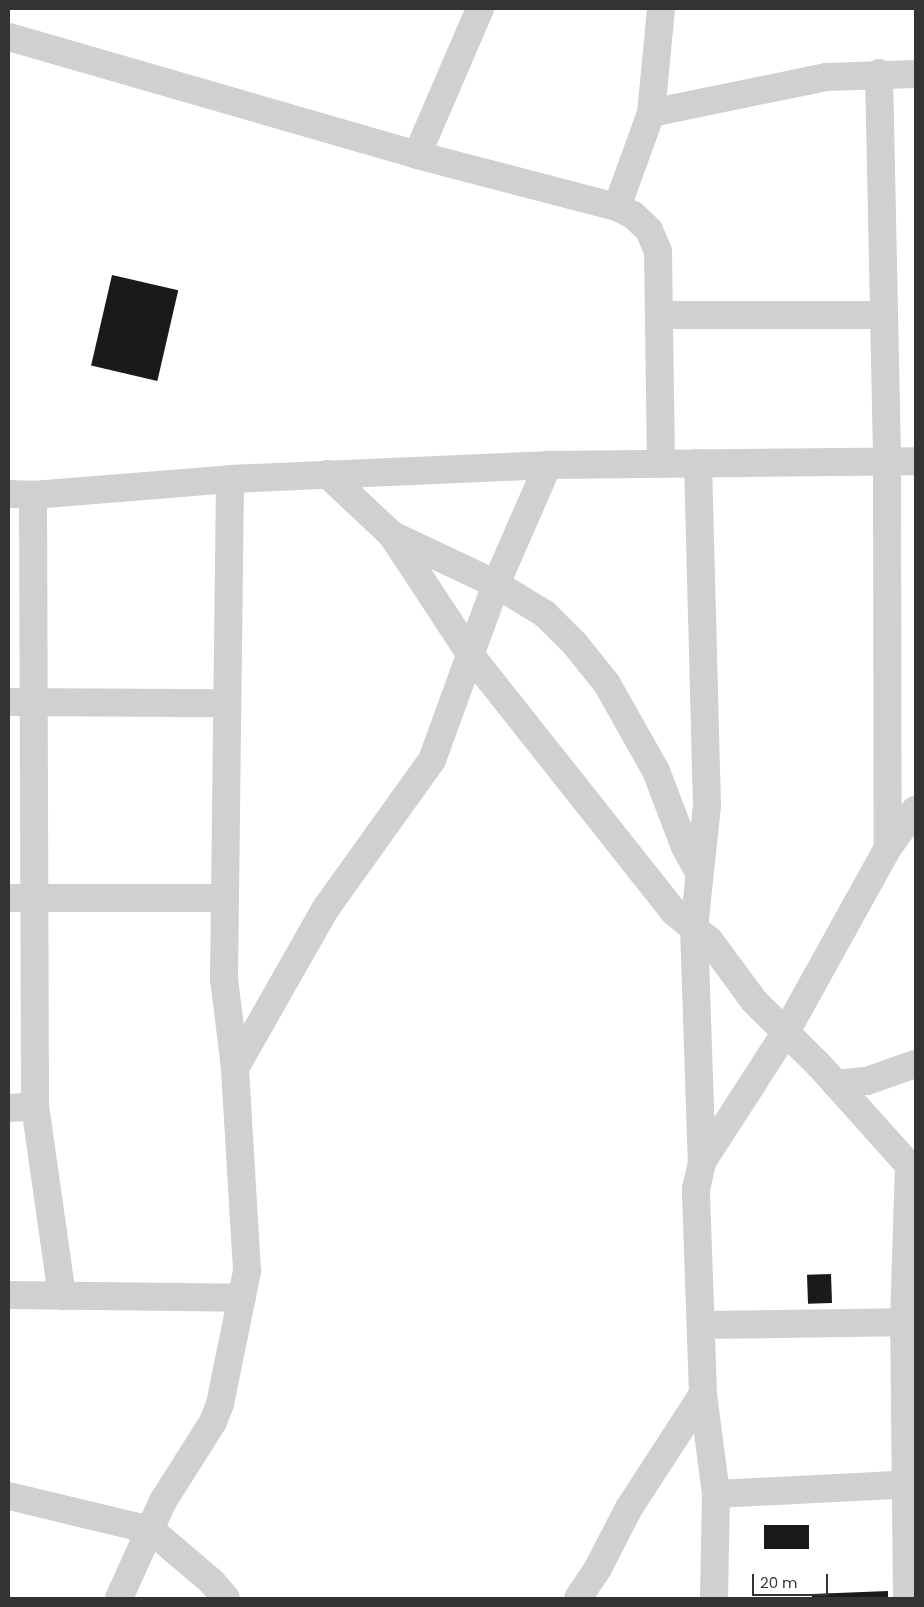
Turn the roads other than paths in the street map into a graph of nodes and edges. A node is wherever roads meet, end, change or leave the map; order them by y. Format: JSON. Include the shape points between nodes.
{"nodes":[{"id":1,"x":480,"y":9,"type":"edge"},
{"id":2,"x":661,"y":9,"type":"edge"},
{"id":3,"x":9,"y":37,"type":"edge"},
{"id":4,"x":880,"y":73,"type":"junction"},
{"id":5,"x":915,"y":74,"type":"edge"},
{"id":6,"x":651,"y":113,"type":"junction"},
{"id":7,"x":417,"y":155,"type":"junction"},
{"id":8,"x":617,"y":207,"type":"junction"},
{"id":9,"x":884,"y":314,"type":"junction"},
{"id":10,"x":659,"y":315,"type":"junction"},
{"id":11,"x":887,"y":461,"type":"junction"},
{"id":12,"x":915,"y":461,"type":"edge"},
{"id":13,"x":698,"y":462,"type":"junction"},
{"id":14,"x":661,"y":463,"type":"junction"},
{"id":15,"x":548,"y":465,"type":"junction"},
{"id":16,"x":327,"y":474,"type":"junction"},
{"id":17,"x":230,"y":479,"type":"junction"},
{"id":18,"x":21,"y":494,"type":"edge"},
{"id":19,"x":392,"y":535,"type":"junction"},
{"id":20,"x":496,"y":584,"type":"junction"},
{"id":21,"x":472,"y":657,"type":"junction"},
{"id":22,"x":20,"y":702,"type":"edge"},
{"id":23,"x":228,"y":703,"type":"junction"},
{"id":24,"x":915,"y":810,"type":"edge"},
{"id":25,"x":888,"y":848,"type":"junction"},
{"id":26,"x":699,"y":872,"type":"junction"},
{"id":27,"x":22,"y":898,"type":"edge"},
{"id":28,"x":225,"y":898,"type":"junction"},
{"id":29,"x":694,"y":927,"type":"junction"},
{"id":30,"x":787,"y":1030,"type":"junction"},
{"id":31,"x":915,"y":1064,"type":"edge"},
{"id":32,"x":235,"y":1068,"type":"junction"},
{"id":33,"x":836,"y":1084,"type":"junction"},
{"id":34,"x":22,"y":1107,"type":"edge"},
{"id":35,"x":702,"y":1162,"type":"junction"},
{"id":36,"x":912,"y":1169,"type":"edge"},
{"id":37,"x":9,"y":1295,"type":"edge"},
{"id":38,"x":62,"y":1296,"type":"junction"},
{"id":39,"x":242,"y":1298,"type":"junction"},
{"id":40,"x":909,"y":1322,"type":"edge"},
{"id":41,"x":702,"y":1325,"type":"junction"},
{"id":42,"x":703,"y":1394,"type":"junction"},
{"id":43,"x":910,"y":1485,"type":"edge"},
{"id":44,"x":716,"y":1494,"type":"junction"},
{"id":45,"x":9,"y":1496,"type":"edge"},
{"id":46,"x":151,"y":1530,"type":"junction"},
{"id":47,"x":119,"y":1598,"type":"edge"},
{"id":48,"x":226,"y":1598,"type":"edge"},
{"id":49,"x":578,"y":1598,"type":"edge"},
{"id":50,"x":714,"y":1598,"type":"edge"},
{"id":51,"x":907,"y":1598,"type":"edge"}],
"edges":[{"from":1,"to":7,"type":"street"},
{"from":2,"to":6,"type":"street"},
{"from":3,"to":7,"type":"street"},
{"from":4,"to":5,"type":"street"},
{"from":4,"to":6,"type":"street","via":[[826,77]]},
{"from":4,"to":9,"type":"street"},
{"from":6,"to":8,"type":"street"},
{"from":7,"to":8,"type":"street"},
{"from":8,"to":10,"type":"street","via":[[633,214],[649,230],[658,251]]},
{"from":9,"to":10,"type":"street"},
{"from":9,"to":11,"type":"street"},
{"from":10,"to":14,"type":"street"},
{"from":11,"to":12,"type":"street"},
{"from":11,"to":13,"type":"street"},
{"from":11,"to":25,"type":"street"},
{"from":13,"to":14,"type":"street"},
{"from":13,"to":26,"type":"street","via":[[707,806]]},
{"from":14,"to":15,"type":"street"},
{"from":15,"to":16,"type":"street"},
{"from":15,"to":20,"type":"street"},
{"from":16,"to":17,"type":"street"},
{"from":16,"to":19,"type":"street"},
{"from":17,"to":18,"type":"street"},
{"from":17,"to":23,"type":"street"},
{"from":18,"to":22,"type":"street"},
{"from":19,"to":20,"type":"street"},
{"from":19,"to":21,"type":"street"},
{"from":20,"to":21,"type":"street"},
{"from":20,"to":26,"type":"street","via":[[545,614],[607,684],[656,771],[685,846]]},
{"from":21,"to":29,"type":"street","via":[[674,912]]},
{"from":21,"to":32,"type":"street","via":[[432,760],[326,908]]},
{"from":22,"to":23,"type":"street"},
{"from":22,"to":27,"type":"street"},
{"from":23,"to":28,"type":"street"},
{"from":24,"to":25,"type":"street"},
{"from":25,"to":30,"type":"street"},
{"from":26,"to":29,"type":"street"},
{"from":27,"to":28,"type":"street"},
{"from":27,"to":34,"type":"street"},
{"from":28,"to":32,"type":"street","via":[[224,979]]},
{"from":29,"to":30,"type":"street","via":[[710,941],[754,1001]]},
{"from":29,"to":35,"type":"street"},
{"from":30,"to":33,"type":"street"},
{"from":30,"to":35,"type":"street"},
{"from":31,"to":33,"type":"street","via":[[867,1081]]},
{"from":32,"to":39,"type":"street","via":[[247,1271]]},
{"from":33,"to":36,"type":"street"},
{"from":34,"to":38,"type":"street"},
{"from":35,"to":41,"type":"street","via":[[696,1189]]},
{"from":36,"to":40,"type":"street"},
{"from":37,"to":38,"type":"street"},
{"from":38,"to":39,"type":"street"},
{"from":39,"to":46,"type":"street","via":[[220,1404],[213,1422],[163,1501]]},
{"from":40,"to":41,"type":"street"},
{"from":40,"to":43,"type":"street"},
{"from":41,"to":42,"type":"street"},
{"from":42,"to":44,"type":"street"},
{"from":42,"to":49,"type":"street","via":[[629,1508],[598,1568]]},
{"from":43,"to":44,"type":"street"},
{"from":43,"to":51,"type":"street"},
{"from":44,"to":50,"type":"street"},
{"from":45,"to":46,"type":"street"},
{"from":46,"to":47,"type":"street"},
{"from":46,"to":48,"type":"street"}]}
